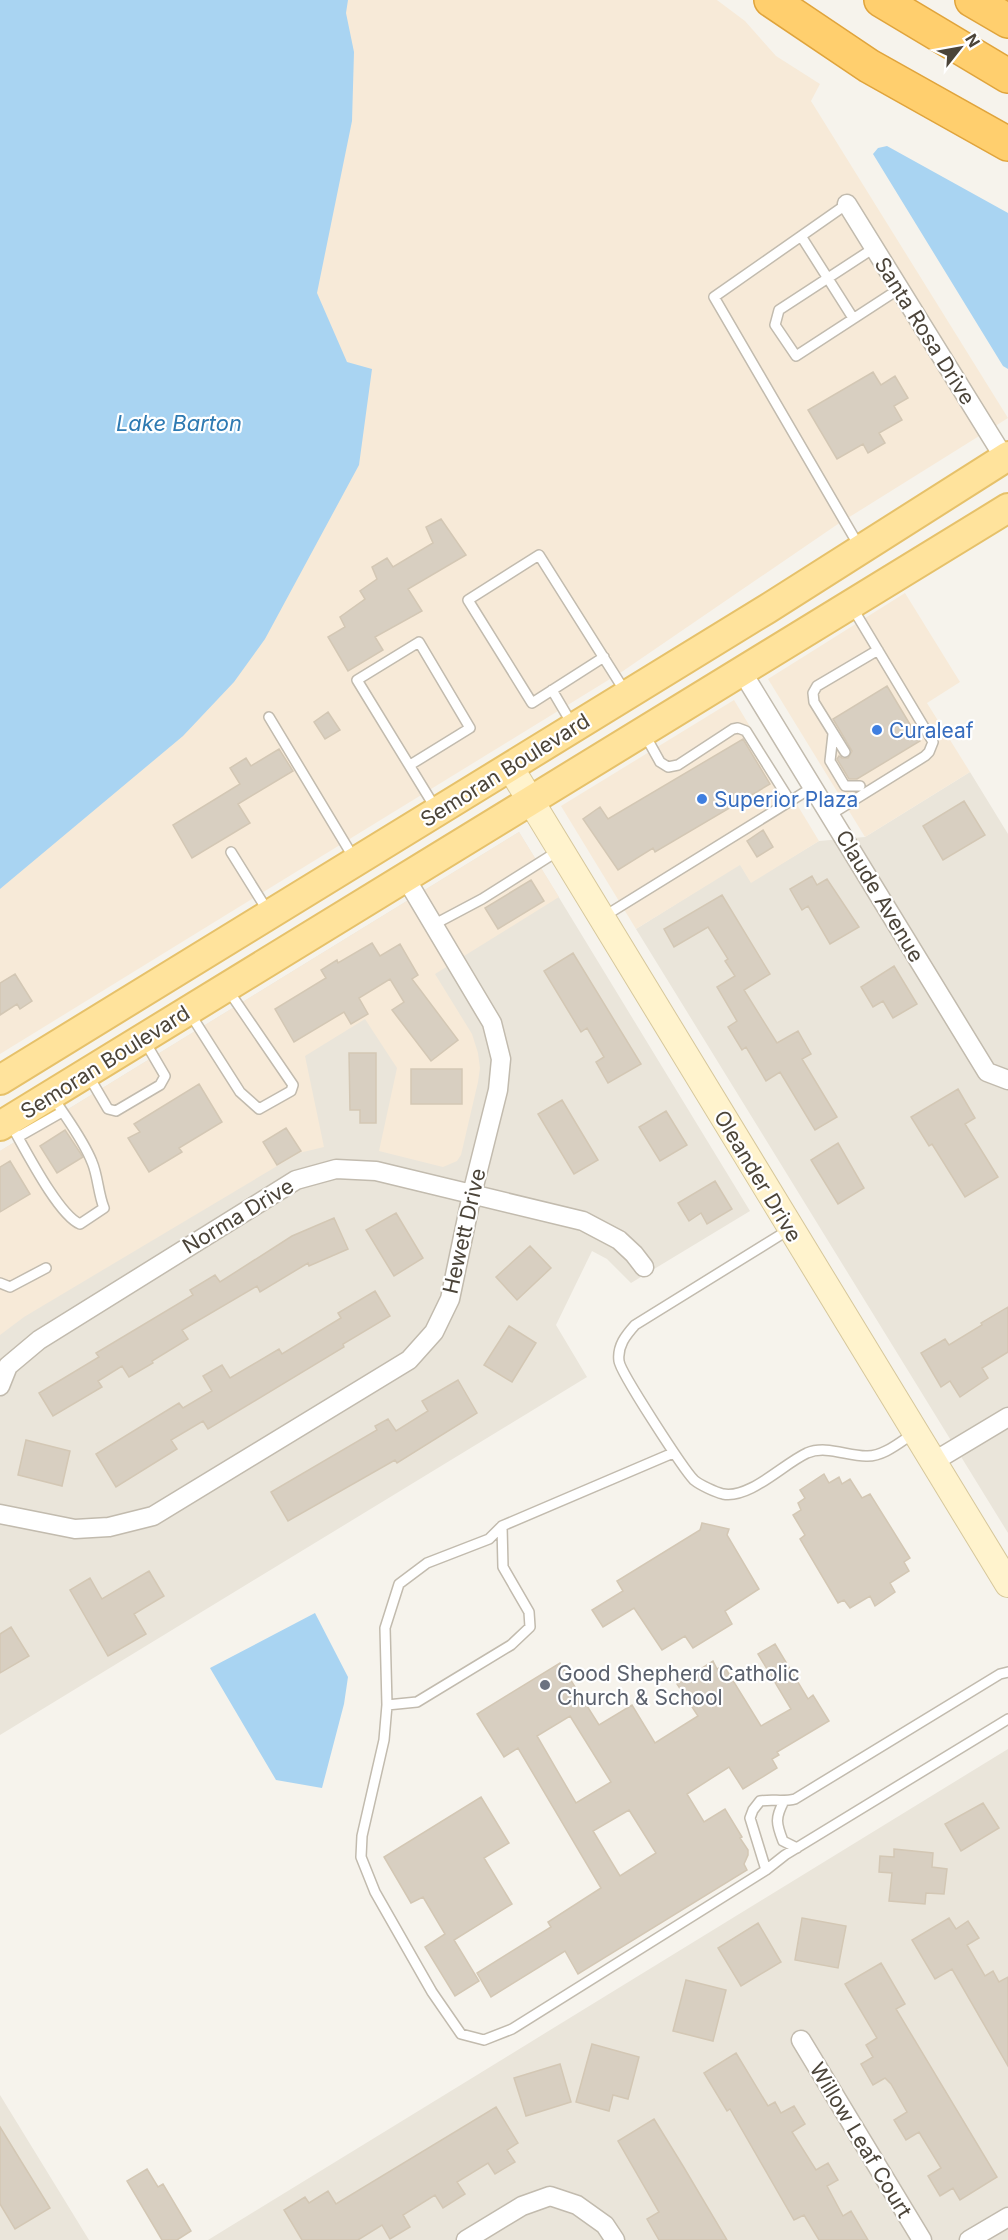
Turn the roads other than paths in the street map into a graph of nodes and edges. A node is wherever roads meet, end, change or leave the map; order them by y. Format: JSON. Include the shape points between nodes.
{"nodes":[{"id":1,"x":771,"y":0,"type":"edge"},
{"id":2,"x":881,"y":0,"type":"edge"},
{"id":3,"x":972,"y":0,"type":"edge"},
{"id":4,"x":1008,"y":21,"type":"edge"},
{"id":5,"x":1008,"y":76,"type":"edge"},
{"id":6,"x":1008,"y":144,"type":"edge"},
{"id":7,"x":847,"y":204,"type":"joint"},
{"id":8,"x":801,"y":236,"type":"junction"},
{"id":9,"x":874,"y":248,"type":"junction"},
{"id":10,"x":828,"y":278,"type":"junction"},
{"id":11,"x":899,"y":289,"type":"junction"},
{"id":12,"x":853,"y":318,"type":"junction"},
{"id":13,"x":1006,"y":458,"type":"edge"},
{"id":14,"x":1008,"y":508,"type":"edge"},
{"id":15,"x":861,"y":549,"type":"junction"},
{"id":16,"x":850,"y":603,"type":"junction"},
{"id":17,"x":878,"y":650,"type":"junction"},
{"id":18,"x":604,"y":657,"type":"junction"},
{"id":19,"x":741,"y":669,"type":"junction"},
{"id":20,"x":552,"y":690,"type":"junction"},
{"id":21,"x":627,"y":695,"type":"junction"},
{"id":22,"x":269,"y":717,"type":"dead end"},
{"id":23,"x":574,"y":727,"type":"junction"},
{"id":24,"x":642,"y":731,"type":"junction"},
{"id":25,"x":833,"y":734,"type":"junction"},
{"id":26,"x":845,"y":752,"type":"dead end"},
{"id":27,"x":410,"y":765,"type":"junction"},
{"id":28,"x":510,"y":767,"type":"junction"},
{"id":29,"x":862,"y":786,"type":"junction"},
{"id":30,"x":813,"y":787,"type":"junction"},
{"id":31,"x":530,"y":800,"type":"junction"},
{"id":32,"x":790,"y":801,"type":"junction"},
{"id":33,"x":438,"y":812,"type":"junction"},
{"id":34,"x":830,"y":815,"type":"junction"},
{"id":35,"x":560,"y":849,"type":"junction"},
{"id":36,"x":231,"y":852,"type":"dead end"},
{"id":37,"x":356,"y":862,"type":"junction"},
{"id":38,"x":405,"y":877,"type":"junction"},
{"id":39,"x":270,"y":915,"type":"junction"},
{"id":40,"x":601,"y":918,"type":"junction"},
{"id":41,"x":433,"y":925,"type":"junction"},
{"id":42,"x":226,"y":987,"type":"junction"},
{"id":43,"x":188,"y":1010,"type":"junction"},
{"id":44,"x":143,"y":1038,"type":"junction"},
{"id":45,"x":87,"y":1072,"type":"junction"},
{"id":46,"x":0,"y":1080,"type":"edge"},
{"id":47,"x":1008,"y":1080,"type":"edge"},
{"id":48,"x":57,"y":1103,"type":"junction"},
{"id":49,"x":9,"y":1128,"type":"edge"},
{"id":50,"x":472,"y":1194,"type":"junction"},
{"id":51,"x":790,"y":1229,"type":"junction"},
{"id":52,"x":644,"y":1267,"type":"dead end"},
{"id":53,"x":46,"y":1268,"type":"dead end"},
{"id":54,"x":0,"y":1283,"type":"edge"},
{"id":55,"x":0,"y":1386,"type":"edge"},
{"id":56,"x":1008,"y":1417,"type":"edge"},
{"id":57,"x":916,"y":1433,"type":"junction"},
{"id":58,"x":673,"y":1453,"type":"junction"},
{"id":59,"x":933,"y":1462,"type":"junction"},
{"id":60,"x":0,"y":1514,"type":"edge"},
{"id":61,"x":502,"y":1526,"type":"junction"},
{"id":62,"x":1008,"y":1584,"type":"edge"},
{"id":63,"x":1008,"y":1672,"type":"edge"},
{"id":64,"x":387,"y":1705,"type":"junction"},
{"id":65,"x":1008,"y":1719,"type":"edge"},
{"id":66,"x":784,"y":1801,"type":"junction"},
{"id":67,"x":797,"y":1848,"type":"junction"},
{"id":68,"x":765,"y":1870,"type":"junction"},
{"id":69,"x":801,"y":2040,"type":"dead end"},
{"id":70,"x":1008,"y":2217,"type":"edge"},
{"id":71,"x":466,"y":2240,"type":"edge"},
{"id":72,"x":615,"y":2240,"type":"edge"},
{"id":73,"x":922,"y":2240,"type":"edge"},
{"id":74,"x":969,"y":2240,"type":"edge"}],
"edges":[{"from":1,"to":6,"type":"highway","via":[[869,66]]},
{"from":2,"to":5,"type":"highway"},
{"from":3,"to":4,"type":"highway"},
{"from":7,"to":8,"type":"lane"},
{"from":7,"to":9,"type":"street","name":"Santa Rosa Drive"},
{"from":8,"to":10,"type":"lane"},
{"from":8,"to":15,"type":"lane","via":[[714,297]]},
{"from":9,"to":10,"type":"lane"},
{"from":9,"to":11,"type":"street","name":"Santa Rosa Drive"},
{"from":10,"to":12,"type":"lane"},
{"from":10,"to":12,"type":"lane","via":[[778,310],[776,325],[795,356]]},
{"from":11,"to":12,"type":"lane"},
{"from":11,"to":13,"type":"street","name":"Santa Rosa Drive"},
{"from":13,"to":15,"type":"main road","name":"Semoran Boulevard"},
{"from":14,"to":16,"type":"main road","name":"Semoran Boulevard"},
{"from":15,"to":21,"type":"main road","name":"Semoran Boulevard"},
{"from":16,"to":17,"type":"lane"},
{"from":16,"to":19,"type":"main road","name":"Semoran Boulevard"},
{"from":17,"to":25,"type":"lane","via":[[813,693],[814,702]]},
{"from":17,"to":29,"type":"lane","via":[[933,742],[925,756]]},
{"from":18,"to":20,"type":"lane"},
{"from":18,"to":20,"type":"lane","via":[[539,555],[468,600],[532,703]]},
{"from":18,"to":21,"type":"lane"},
{"from":19,"to":24,"type":"main road","name":"Semoran Boulevard"},
{"from":19,"to":30,"type":"street","name":"Claude Avenue"},
{"from":20,"to":23,"type":"lane"},
{"from":21,"to":23,"type":"main road","name":"Semoran Boulevard"},
{"from":22,"to":37,"type":"lane"},
{"from":23,"to":28,"type":"main road","name":"Semoran Boulevard"},
{"from":24,"to":31,"type":"main road","name":"Semoran Boulevard"},
{"from":24,"to":32,"type":"lane","via":[[660,762],[668,767],[678,765],[733,729],[746,731]]},
{"from":25,"to":26,"type":"lane"},
{"from":25,"to":29,"type":"lane","via":[[830,761],[845,786]]},
{"from":27,"to":27,"type":"lane","via":[[357,680],[419,642],[470,728]]},
{"from":27,"to":33,"type":"lane"},
{"from":28,"to":31,"type":"street","name":"Oleander Drive"},
{"from":28,"to":33,"type":"main road","name":"Semoran Boulevard"},
{"from":29,"to":34,"type":"lane"},
{"from":30,"to":32,"type":"lane"},
{"from":30,"to":34,"type":"street","name":"Claude Avenue"},
{"from":31,"to":35,"type":"street","name":"Oleander Drive"},
{"from":31,"to":38,"type":"main road","name":"Semoran Boulevard"},
{"from":32,"to":40,"type":"lane"},
{"from":33,"to":37,"type":"main road","name":"Semoran Boulevard"},
{"from":34,"to":47,"type":"street","name":"Claude Avenue","via":[[987,1072]]},
{"from":35,"to":40,"type":"street","name":"Oleander Drive"},
{"from":35,"to":41,"type":"lane"},
{"from":36,"to":39,"type":"lane"},
{"from":37,"to":39,"type":"main road","name":"Semoran Boulevard"},
{"from":38,"to":41,"type":"street","name":"Hewett Drive"},
{"from":38,"to":42,"type":"main road","name":"Semoran Boulevard"},
{"from":39,"to":46,"type":"main road","name":"Semoran Boulevard"},
{"from":40,"to":51,"type":"street","name":"Oleander Drive"},
{"from":41,"to":50,"type":"street","name":"Hewett Drive","via":[[492,1023],[501,1059],[498,1090]]},
{"from":42,"to":43,"type":"main road","name":"Semoran Boulevard"},
{"from":42,"to":43,"type":"lane","via":[[293,1085],[291,1091],[259,1109],[240,1092]]},
{"from":43,"to":44,"type":"main road","name":"Semoran Boulevard"},
{"from":44,"to":45,"type":"main road","name":"Semoran Boulevard"},
{"from":44,"to":45,"type":"lane","via":[[165,1076],[160,1085],[116,1111],[108,1109]]},
{"from":45,"to":48,"type":"main road","name":"Semoran Boulevard"},
{"from":48,"to":49,"type":"main road","name":"Semoran Boulevard"},
{"from":48,"to":49,"type":"lane","via":[[88,1151],[104,1208],[80,1224],[73,1221]]},
{"from":50,"to":52,"type":"street","name":"Norma Drive","via":[[583,1221],[619,1240]]},
{"from":50,"to":55,"type":"street","name":"Norma Drive","via":[[376,1171],[336,1169],[296,1180],[39,1340],[8,1366]]},
{"from":50,"to":60,"type":"street","name":"Hewett Drive","via":[[450,1299],[434,1332],[409,1360],[153,1516],[110,1527],[75,1529]]},
{"from":51,"to":57,"type":"street","name":"Oleander Drive"},
{"from":51,"to":58,"type":"lane","via":[[635,1325],[622,1340],[619,1362]]},
{"from":53,"to":54,"type":"lane","via":[[10,1287]]},
{"from":56,"to":59,"type":"street"},
{"from":57,"to":58,"type":"lane","via":[[867,1457],[835,1450],[809,1452],[747,1491],[724,1494],[695,1481]]},
{"from":57,"to":59,"type":"street","name":"Oleander Drive"},
{"from":58,"to":61,"type":"lane"},
{"from":59,"to":62,"type":"street","name":"Oleander Drive"},
{"from":61,"to":64,"type":"lane","via":[[489,1539],[427,1563],[399,1584],[385,1628]]},
{"from":61,"to":64,"type":"lane","via":[[504,1567],[529,1612],[530,1627],[511,1645],[417,1702]]},
{"from":63,"to":66,"type":"lane","via":[[795,1799]]},
{"from":64,"to":68,"type":"lane","via":[[361,1857],[381,1902],[432,1992],[461,2034],[484,2040],[512,2029]]},
{"from":65,"to":67,"type":"lane"},
{"from":66,"to":67,"type":"lane","via":[[777,1824],[783,1841]]},
{"from":66,"to":68,"type":"lane","via":[[760,1801],[750,1818]]},
{"from":67,"to":68,"type":"lane"},
{"from":69,"to":73,"type":"street","name":"Willow Leaf Court"},
{"from":70,"to":74,"type":"street"},
{"from":71,"to":72,"type":"street","via":[[522,2206],[550,2196],[577,2205],[605,2225]]}]}
